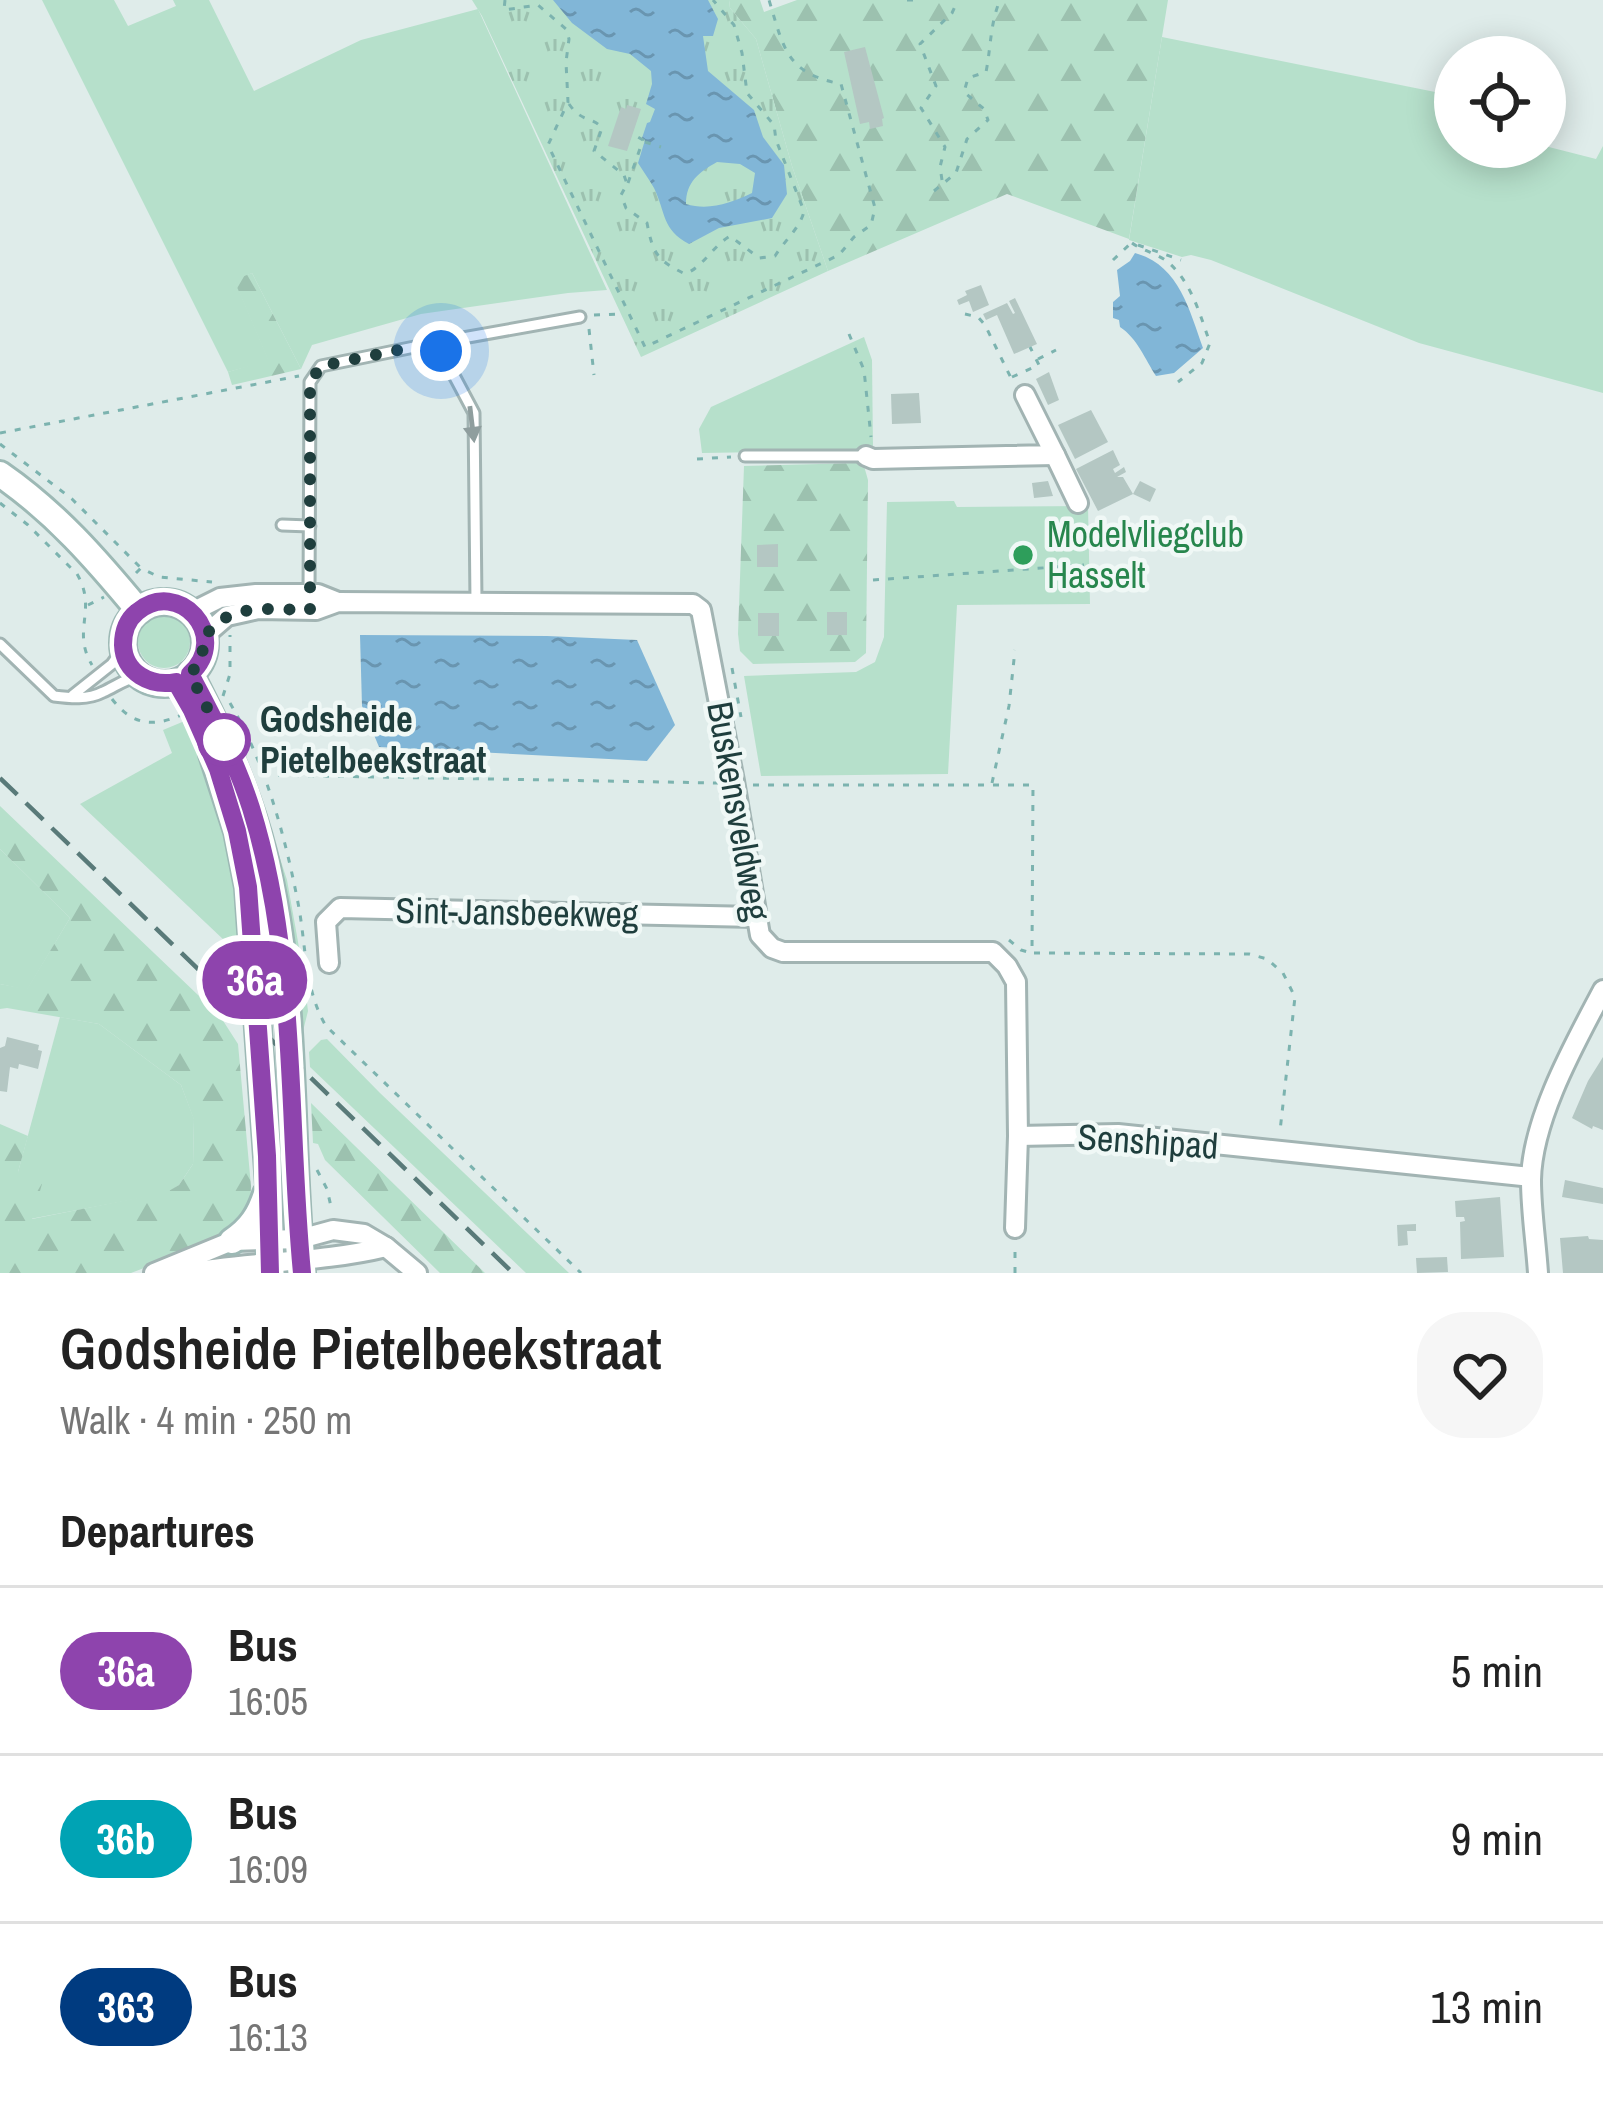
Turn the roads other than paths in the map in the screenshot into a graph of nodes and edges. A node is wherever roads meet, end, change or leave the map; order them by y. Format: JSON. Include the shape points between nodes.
{"nodes":[{"id":1,"x":580,"y":317,"type":"dead end"},
{"id":2,"x":428,"y":344,"type":"junction"},
{"id":3,"x":1024,"y":395,"type":"road end"},
{"id":4,"x":1054,"y":455,"type":"junction"},
{"id":5,"x":745,"y":456,"type":"road end"},
{"id":6,"x":869,"y":458,"type":"joint"},
{"id":7,"x":0,"y":474,"type":"edge"},
{"id":8,"x":1078,"y":502,"type":"dead end"},
{"id":9,"x":282,"y":525,"type":"dead end"},
{"id":10,"x":310,"y":526,"type":"junction"},
{"id":11,"x":476,"y":601,"type":"junction"},
{"id":12,"x":309,"y":602,"type":"junction"},
{"id":13,"x":139,"y":610,"type":"junction"},
{"id":14,"x":192,"y":612,"type":"junction"},
{"id":15,"x":205,"y":635,"type":"junction"},
{"id":16,"x":0,"y":644,"type":"edge"},
{"id":17,"x":123,"y":649,"type":"junction"},
{"id":18,"x":140,"y":676,"type":"junction"},
{"id":19,"x":183,"y":678,"type":"junction"},
{"id":20,"x":68,"y":698,"type":"junction"},
{"id":21,"x":756,"y":917,"type":"junction"},
{"id":22,"x":329,"y":964,"type":"dead end"},
{"id":23,"x":1603,"y":990,"type":"edge"},
{"id":24,"x":1018,"y":1136,"type":"junction"},
{"id":25,"x":1531,"y":1177,"type":"junction"},
{"id":26,"x":268,"y":1186,"type":"junction"},
{"id":27,"x":1016,"y":1228,"type":"road end"},
{"id":28,"x":232,"y":1240,"type":"junction"},
{"id":29,"x":386,"y":1246,"type":"junction"},
{"id":30,"x":301,"y":1258,"type":"edge"},
{"id":31,"x":270,"y":1260,"type":"edge"},
{"id":32,"x":154,"y":1273,"type":"edge"},
{"id":33,"x":186,"y":1273,"type":"edge"},
{"id":34,"x":417,"y":1273,"type":"edge"},
{"id":35,"x":1538,"y":1273,"type":"edge"}],
"edges":[{"from":1,"to":2,"type":"lane"},
{"from":2,"to":10,"type":"lane","via":[[321,366],[310,382]]},
{"from":2,"to":11,"type":"lane","one_way":true,"via":[[441,351],[474,413]]},
{"from":3,"to":4,"type":"street"},
{"from":4,"to":6,"type":"street"},
{"from":4,"to":8,"type":"street"},
{"from":5,"to":6,"type":"lane"},
{"from":7,"to":13,"type":"main road","via":[[68,530]]},
{"from":9,"to":10,"type":"lane"},
{"from":10,"to":12,"type":"lane"},
{"from":11,"to":12,"type":"street","name":"Buskensveldweg","via":[[338,602],[316,610]]},
{"from":11,"to":21,"type":"street","name":"Buskensveldweg","via":[[701,610]]},
{"from":12,"to":14,"type":"street","name":"Buskensveldweg","via":[[220,598]]},
{"from":12,"to":15,"type":"street","name":"Buskensveldweg","via":[[227,616]]},
{"from":13,"to":14,"type":"main road","via":[[167,602]]},
{"from":13,"to":17,"type":"main road"},
{"from":14,"to":15,"type":"main road"},
{"from":15,"to":19,"type":"main road","via":[[201,661]]},
{"from":16,"to":20,"type":"lane","via":[[54,696]]},
{"from":17,"to":18,"type":"main road"},
{"from":17,"to":20,"type":"lane"},
{"from":18,"to":19,"type":"main road","via":[[154,683]]},
{"from":18,"to":20,"type":"lane"},
{"from":19,"to":26,"type":"main road","via":[[218,769],[248,887]]},
{"from":19,"to":30,"type":"main road","via":[[225,743],[274,902]]},
{"from":21,"to":22,"type":"street","name":"Sint-Jansbeekweg","via":[[340,908],[326,922]]},
{"from":21,"to":24,"type":"street","name":"Buskensveldweg","via":[[760,935],[783,952],[993,952],[1016,982]]},
{"from":23,"to":25,"type":"street","via":[[1553,1095]]},
{"from":24,"to":25,"type":"street","name":"Senshipad","via":[[1118,1134]]},
{"from":24,"to":27,"type":"street","name":"Buskensveldweg"},
{"from":25,"to":35,"type":"street"},
{"from":26,"to":28,"type":"main road","via":[[260,1215]]},
{"from":26,"to":31,"type":"main road"},
{"from":28,"to":31,"type":"street"},
{"from":28,"to":32,"type":"street"},
{"from":29,"to":30,"type":"street"},
{"from":29,"to":30,"type":"street","via":[[333,1230]]},
{"from":29,"to":34,"type":"street"},
{"from":30,"to":31,"type":"street"},
{"from":31,"to":33,"type":"street"}]}
